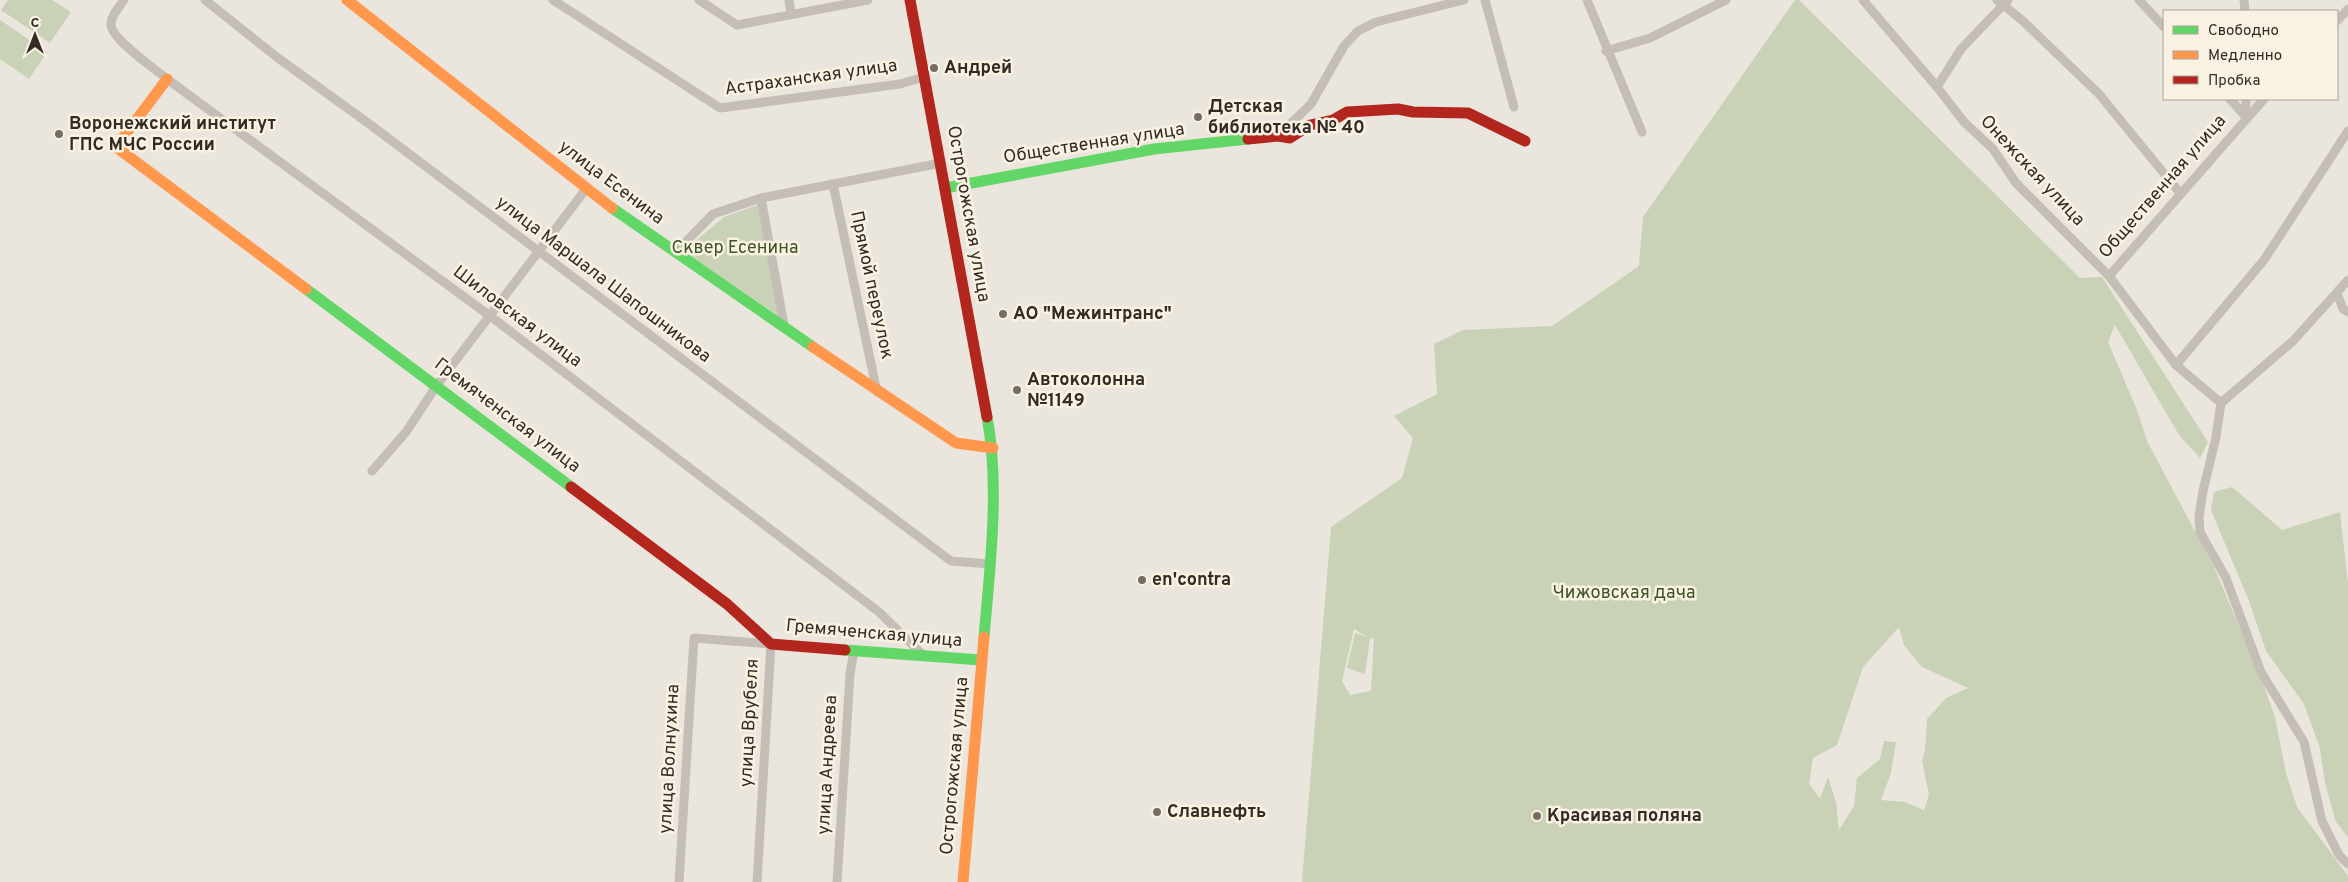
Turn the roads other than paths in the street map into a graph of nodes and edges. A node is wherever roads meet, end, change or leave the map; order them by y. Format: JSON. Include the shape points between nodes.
{"nodes":[{"id":1,"x":124,"y":0,"type":"edge"},
{"id":2,"x":205,"y":0,"type":"edge"},
{"id":3,"x":348,"y":0,"type":"edge"},
{"id":4,"x":553,"y":0,"type":"edge"},
{"id":5,"x":699,"y":0,"type":"edge"},
{"id":6,"x":789,"y":0,"type":"edge"},
{"id":7,"x":868,"y":0,"type":"edge"},
{"id":8,"x":910,"y":0,"type":"edge"},
{"id":9,"x":1464,"y":0,"type":"edge"},
{"id":10,"x":1485,"y":0,"type":"edge"},
{"id":11,"x":1587,"y":0,"type":"edge"},
{"id":12,"x":1726,"y":0,"type":"edge"},
{"id":13,"x":2140,"y":0,"type":"edge"},
{"id":14,"x":1865,"y":1,"type":"edge"},
{"id":15,"x":2002,"y":2,"type":"edge"},
{"id":16,"x":2348,"y":9,"type":"edge"},
{"id":17,"x":791,"y":14,"type":"junction"},
{"id":18,"x":2338,"y":20,"type":"edge"},
{"id":19,"x":2163,"y":26,"type":"edge"},
{"id":20,"x":1606,"y":51,"type":"junction"},
{"id":21,"x":924,"y":77,"type":"junction"},
{"id":22,"x":167,"y":79,"type":"junction"},
{"id":23,"x":1937,"y":87,"type":"junction"},
{"id":24,"x":2231,"y":100,"type":"edge"},
{"id":25,"x":2246,"y":100,"type":"edge"},
{"id":26,"x":2263,"y":100,"type":"edge"},
{"id":27,"x":1514,"y":107,"type":"dead end"},
{"id":28,"x":2246,"y":117,"type":"junction"},
{"id":29,"x":1642,"y":132,"type":"dead end"},
{"id":30,"x":2348,"y":132,"type":"edge"},
{"id":31,"x":1278,"y":136,"type":"junction"},
{"id":32,"x":1526,"y":141,"type":"dead end"},
{"id":33,"x":941,"y":164,"type":"junction"},
{"id":34,"x":832,"y":184,"type":"junction"},
{"id":35,"x":945,"y":188,"type":"junction"},
{"id":36,"x":586,"y":189,"type":"junction"},
{"id":37,"x":2180,"y":193,"type":"junction"},
{"id":38,"x":761,"y":198,"type":"junction"},
{"id":39,"x":538,"y":252,"type":"junction"},
{"id":40,"x":675,"y":253,"type":"junction"},
{"id":41,"x":2109,"y":276,"type":"junction"},
{"id":42,"x":2348,"y":280,"type":"edge"},
{"id":43,"x":2337,"y":293,"type":"junction"},
{"id":44,"x":2348,"y":312,"type":"edge"},
{"id":45,"x":490,"y":316,"type":"junction"},
{"id":46,"x":784,"y":325,"type":"junction"},
{"id":47,"x":2176,"y":365,"type":"junction"},
{"id":48,"x":437,"y":385,"type":"junction"},
{"id":49,"x":877,"y":392,"type":"junction"},
{"id":50,"x":2221,"y":404,"type":"junction"},
{"id":51,"x":993,"y":448,"type":"junction"},
{"id":52,"x":372,"y":471,"type":"dead end"},
{"id":53,"x":990,"y":564,"type":"junction"},
{"id":54,"x":694,"y":638,"type":"joint"},
{"id":55,"x":771,"y":644,"type":"junction"},
{"id":56,"x":854,"y":650,"type":"junction"},
{"id":57,"x":924,"y":656,"type":"junction"},
{"id":58,"x":981,"y":660,"type":"junction"},
{"id":59,"x":2348,"y":864,"type":"edge"},
{"id":60,"x":679,"y":882,"type":"edge"},
{"id":61,"x":757,"y":882,"type":"edge"},
{"id":62,"x":837,"y":882,"type":"edge"},
{"id":63,"x":963,"y":882,"type":"edge"}],
"edges":[{"from":1,"to":22,"type":"street","name":"Шиловская улица","via":[[113,17],[114,34]]},
{"from":2,"to":39,"type":"street","name":"улица Маршала Шапошникова"},
{"from":3,"to":36,"type":"street","name":"улица Есенина"},
{"from":4,"to":21,"type":"street","name":"Астраханская улица","via":[[720,108],[900,84]]},
{"from":5,"to":17,"type":"street","via":[[737,25]]},
{"from":6,"to":17,"type":"street"},
{"from":7,"to":17,"type":"street"},
{"from":8,"to":21,"type":"street","name":"Острогожская улица"},
{"from":9,"to":31,"type":"street","via":[[1376,22],[1358,31],[1344,46],[1310,104]]},
{"from":10,"to":27,"type":"street"},
{"from":11,"to":20,"type":"street"},
{"from":12,"to":20,"type":"street","via":[[1650,38]]},
{"from":13,"to":19,"type":"street"},
{"from":14,"to":23,"type":"street","name":"Онежская улица"},
{"from":15,"to":23,"type":"street","via":[[1960,49]]},
{"from":15,"to":37,"type":"street","via":[[2099,94]]},
{"from":16,"to":18,"type":"street"},
{"from":20,"to":29,"type":"street"},
{"from":21,"to":33,"type":"street","name":"Острогожская улица"},
{"from":22,"to":45,"type":"street","name":"Шиловская улица"},
{"from":22,"to":48,"type":"street","name":"Гремяченская улица","via":[[116,147]]},
{"from":23,"to":41,"type":"street","name":"Онежская улица","via":[[1964,122],[1993,148],[2016,183]]},
{"from":24,"to":28,"type":"street"},
{"from":25,"to":28,"type":"street"},
{"from":26,"to":28,"type":"street","name":"Общественная улица"},
{"from":28,"to":37,"type":"street","name":"Общественная улица","via":[[2230,140]]},
{"from":30,"to":47,"type":"street","via":[[2264,260]]},
{"from":31,"to":32,"type":"street","name":"Общественная улица","via":[[1290,138],[1310,124],[1333,120],[1347,112],[1398,109],[1468,113]]},
{"from":31,"to":35,"type":"street","name":"Общественная улица","via":[[1154,149]]},
{"from":33,"to":34,"type":"street"},
{"from":33,"to":35,"type":"street","name":"Острогожская улица"},
{"from":34,"to":38,"type":"street"},
{"from":34,"to":49,"type":"street","name":"Прямой переулок"},
{"from":35,"to":51,"type":"street","name":"Острогожская улица"},
{"from":36,"to":39,"type":"street"},
{"from":36,"to":40,"type":"street","name":"улица Есенина"},
{"from":37,"to":41,"type":"street","name":"Общественная улица"},
{"from":38,"to":40,"type":"street","via":[[713,214]]},
{"from":38,"to":46,"type":"street"},
{"from":39,"to":45,"type":"street"},
{"from":39,"to":53,"type":"street","name":"улица Маршала Шапошникова","via":[[951,561]]},
{"from":40,"to":46,"type":"street","name":"улица Есенина"},
{"from":41,"to":47,"type":"street","name":"Онежская улица"},
{"from":42,"to":43,"type":"street"},
{"from":43,"to":44,"type":"street"},
{"from":43,"to":50,"type":"street","via":[[2293,341]]},
{"from":45,"to":48,"type":"street"},
{"from":45,"to":57,"type":"street","name":"Шиловская улица","via":[[879,612]]},
{"from":46,"to":49,"type":"street","name":"улица Есенина"},
{"from":47,"to":50,"type":"street","name":"Онежская улица"},
{"from":48,"to":52,"type":"street","via":[[406,432]]},
{"from":48,"to":55,"type":"street","name":"Гремяченская улица","via":[[727,604]]},
{"from":49,"to":51,"type":"street","name":"улица Есенина","via":[[956,444]]},
{"from":50,"to":59,"type":"street","via":[[2203,491],[2200,532],[2226,578],[2261,672],[2304,742],[2322,821],[2339,855]]},
{"from":51,"to":53,"type":"street","name":"Острогожская улица"},
{"from":53,"to":58,"type":"street","name":"Острогожская улица"},
{"from":54,"to":55,"type":"street","name":"улица Врубеля"},
{"from":54,"to":60,"type":"street","name":"улица Волнухина"},
{"from":55,"to":56,"type":"street","name":"Гремяченская улица"},
{"from":55,"to":61,"type":"street","name":"улица Врубеля"},
{"from":56,"to":57,"type":"street","name":"Гремяченская улица"},
{"from":56,"to":62,"type":"street","name":"улица Андреева"},
{"from":57,"to":58,"type":"street","name":"Гремяченская улица"},
{"from":58,"to":63,"type":"street","name":"Острогожская улица"}]}
